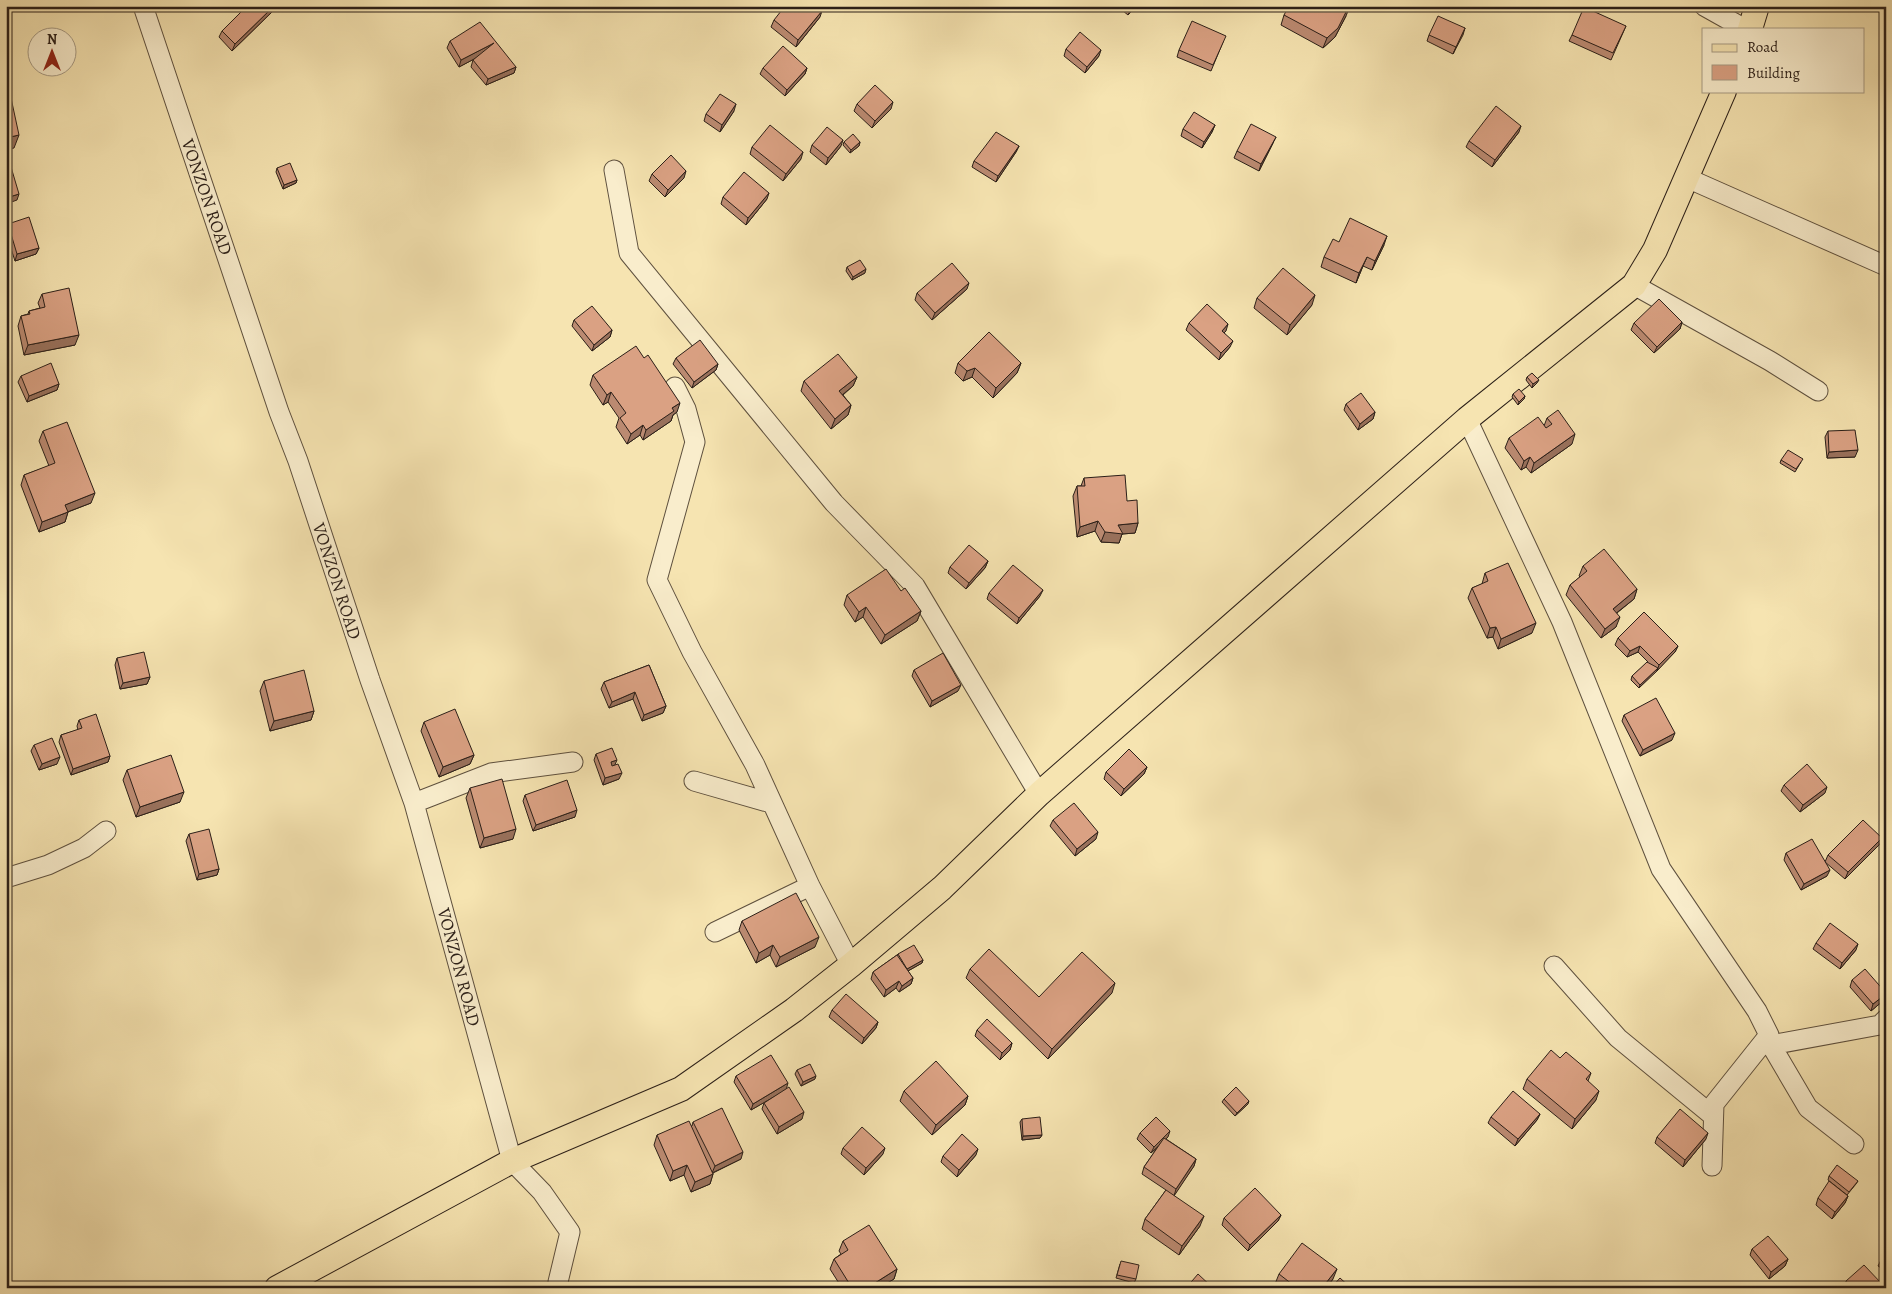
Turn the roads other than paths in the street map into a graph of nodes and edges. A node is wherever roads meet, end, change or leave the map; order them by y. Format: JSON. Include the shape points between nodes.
{"nodes":[{"id":1,"x":143,"y":6,"type":"edge"},
{"id":2,"x":1704,"y":6,"type":"edge"},
{"id":3,"x":1757,"y":6,"type":"edge"},
{"id":4,"x":1743,"y":28,"type":"edge"},
{"id":5,"x":1750,"y":28,"type":"edge"},
{"id":6,"x":1724,"y":92,"type":"edge"},
{"id":7,"x":614,"y":170,"type":"dead end"},
{"id":8,"x":1687,"y":178,"type":"junction"},
{"id":9,"x":1886,"y":266,"type":"edge"},
{"id":10,"x":1634,"y":285,"type":"junction"},
{"id":11,"x":675,"y":387,"type":"dead end"},
{"id":12,"x":1818,"y":391,"type":"dead end"},
{"id":13,"x":1467,"y":419,"type":"junction"},
{"id":14,"x":573,"y":762,"type":"dead end"},
{"id":15,"x":694,"y":781,"type":"dead end"},
{"id":16,"x":1038,"y":794,"type":"junction"},
{"id":17,"x":414,"y":803,"type":"junction"},
{"id":18,"x":771,"y":803,"type":"junction"},
{"id":19,"x":106,"y":831,"type":"dead end"},
{"id":20,"x":6,"y":878,"type":"edge"},
{"id":21,"x":810,"y":886,"type":"junction"},
{"id":22,"x":715,"y":932,"type":"dead end"},
{"id":23,"x":851,"y":965,"type":"junction"},
{"id":24,"x":1554,"y":966,"type":"dead end"},
{"id":25,"x":1884,"y":1026,"type":"edge"},
{"id":26,"x":1770,"y":1040,"type":"junction"},
{"id":27,"x":1714,"y":1116,"type":"junction"},
{"id":28,"x":1854,"y":1144,"type":"dead end"},
{"id":29,"x":512,"y":1161,"type":"junction"},
{"id":30,"x":1712,"y":1166,"type":"dead end"},
{"id":31,"x":277,"y":1288,"type":"edge"},
{"id":32,"x":559,"y":1288,"type":"edge"}],
"edges":[{"from":1,"to":17,"type":"street","name":"VONZON ROAD"},
{"from":2,"to":4,"type":"street"},
{"from":3,"to":5,"type":"main road"},
{"from":6,"to":8,"type":"main road"},
{"from":7,"to":16,"type":"street","via":[[629,253],[834,503],[915,586]]},
{"from":8,"to":9,"type":"street"},
{"from":8,"to":10,"type":"main road","via":[[1655,250]]},
{"from":10,"to":12,"type":"street"},
{"from":10,"to":13,"type":"main road"},
{"from":11,"to":18,"type":"street","via":[[686,409],[695,442],[657,580],[692,652],[755,765]]},
{"from":13,"to":16,"type":"main road"},
{"from":13,"to":26,"type":"street","via":[[1562,622],[1661,869],[1757,1011]]},
{"from":14,"to":17,"type":"street","via":[[491,773]]},
{"from":15,"to":18,"type":"street"},
{"from":16,"to":23,"type":"main road","via":[[942,888]]},
{"from":17,"to":29,"type":"street","name":"VONZON ROAD"},
{"from":18,"to":21,"type":"street"},
{"from":19,"to":20,"type":"street","via":[[84,848],[48,865]]},
{"from":21,"to":22,"type":"street"},
{"from":21,"to":23,"type":"street"},
{"from":23,"to":29,"type":"main road","via":[[794,1010],[681,1089]]},
{"from":24,"to":27,"type":"street","via":[[1618,1038]]},
{"from":25,"to":26,"type":"street"},
{"from":26,"to":27,"type":"street","via":[[1714,1104]]},
{"from":26,"to":28,"type":"street","via":[[1808,1108]]},
{"from":27,"to":30,"type":"street"},
{"from":29,"to":31,"type":"main road"},
{"from":29,"to":32,"type":"street","via":[[542,1192],[570,1232]]}]}
